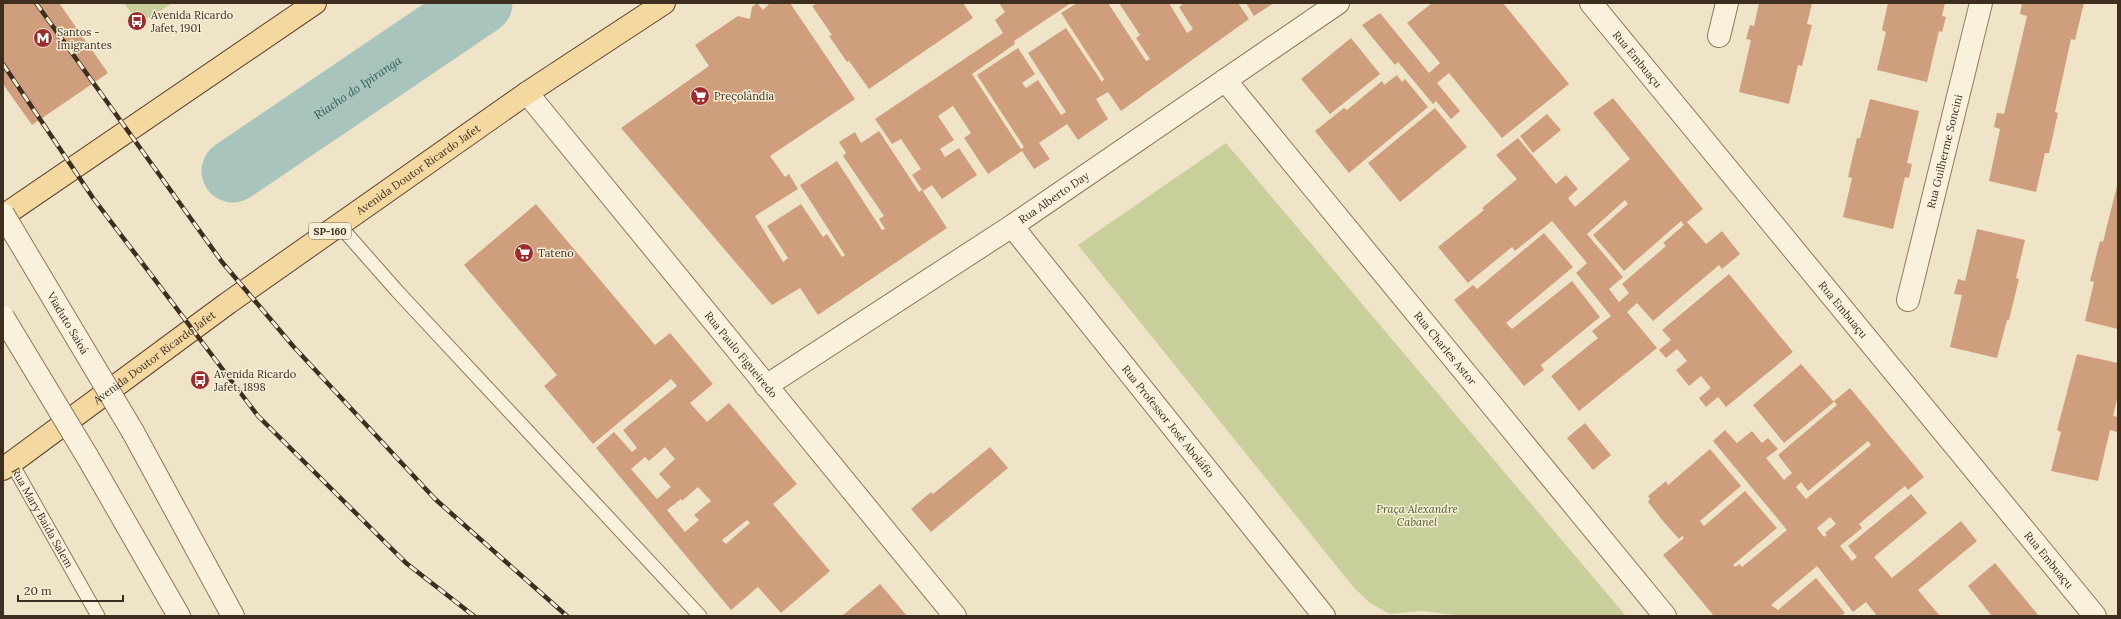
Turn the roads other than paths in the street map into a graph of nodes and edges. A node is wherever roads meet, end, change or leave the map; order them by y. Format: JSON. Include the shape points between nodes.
{"nodes":[{"id":1,"x":315,"y":3,"type":"edge"},
{"id":2,"x":664,"y":3,"type":"edge"},
{"id":3,"x":1338,"y":3,"type":"edge"},
{"id":4,"x":1591,"y":3,"type":"edge"},
{"id":5,"x":1727,"y":3,"type":"edge"},
{"id":6,"x":1982,"y":3,"type":"edge"},
{"id":7,"x":1719,"y":36,"type":"dead end"},
{"id":8,"x":1225,"y":80,"type":"junction"},
{"id":9,"x":527,"y":93,"type":"junction"},
{"id":10,"x":3,"y":215,"type":"edge"},
{"id":11,"x":339,"y":225,"type":"junction"},
{"id":12,"x":1012,"y":226,"type":"junction"},
{"id":13,"x":1908,"y":300,"type":"dead end"},
{"id":14,"x":3,"y":318,"type":"edge"},
{"id":15,"x":766,"y":386,"type":"junction"},
{"id":16,"x":7,"y":465,"type":"edge"},
{"id":17,"x":98,"y":616,"type":"edge"},
{"id":18,"x":179,"y":616,"type":"edge"},
{"id":19,"x":233,"y":616,"type":"edge"},
{"id":20,"x":700,"y":616,"type":"edge"},
{"id":21,"x":955,"y":616,"type":"edge"},
{"id":22,"x":1324,"y":616,"type":"edge"},
{"id":23,"x":1665,"y":616,"type":"edge"},
{"id":24,"x":2095,"y":616,"type":"edge"}],
"edges":[{"from":1,"to":10,"type":"main road"},
{"from":2,"to":9,"type":"main road","name":"Avenida Doutor Ricardo Jafet","number":"SP-160"},
{"from":3,"to":8,"type":"street","name":"Rua Alberto Day"},
{"from":4,"to":24,"type":"street","name":"Rua Embuaçu"},
{"from":5,"to":7,"type":"street"},
{"from":6,"to":13,"type":"street","name":"Rua Guilherme Soncini"},
{"from":8,"to":12,"type":"street","name":"Rua Alberto Day"},
{"from":8,"to":23,"type":"street","name":"Rua Charles Astor"},
{"from":9,"to":11,"type":"main road","name":"Avenida Doutor Ricardo Jafet","number":"SP-160"},
{"from":9,"to":15,"type":"street","name":"Rua Paulo Figueiredo"},
{"from":10,"to":19,"type":"street","name":"Viaduto Saioá","bridge":true,"via":[[133,432]]},
{"from":11,"to":16,"type":"main road","name":"Avenida Doutor Ricardo Jafet","number":"SP-160","via":[[228,302]]},
{"from":11,"to":20,"type":"lane","via":[[398,292]]},
{"from":12,"to":15,"type":"street","name":"Rua Alberto Day"},
{"from":12,"to":22,"type":"street","name":"Rua Professor José Aboláfio"},
{"from":14,"to":18,"type":"street","bridge":true,"via":[[87,456]]},
{"from":15,"to":21,"type":"street","name":"Rua Paulo Figueiredo"},
{"from":16,"to":17,"type":"lane","name":"Rua Mary Baida Salem","via":[[39,509]]}]}
